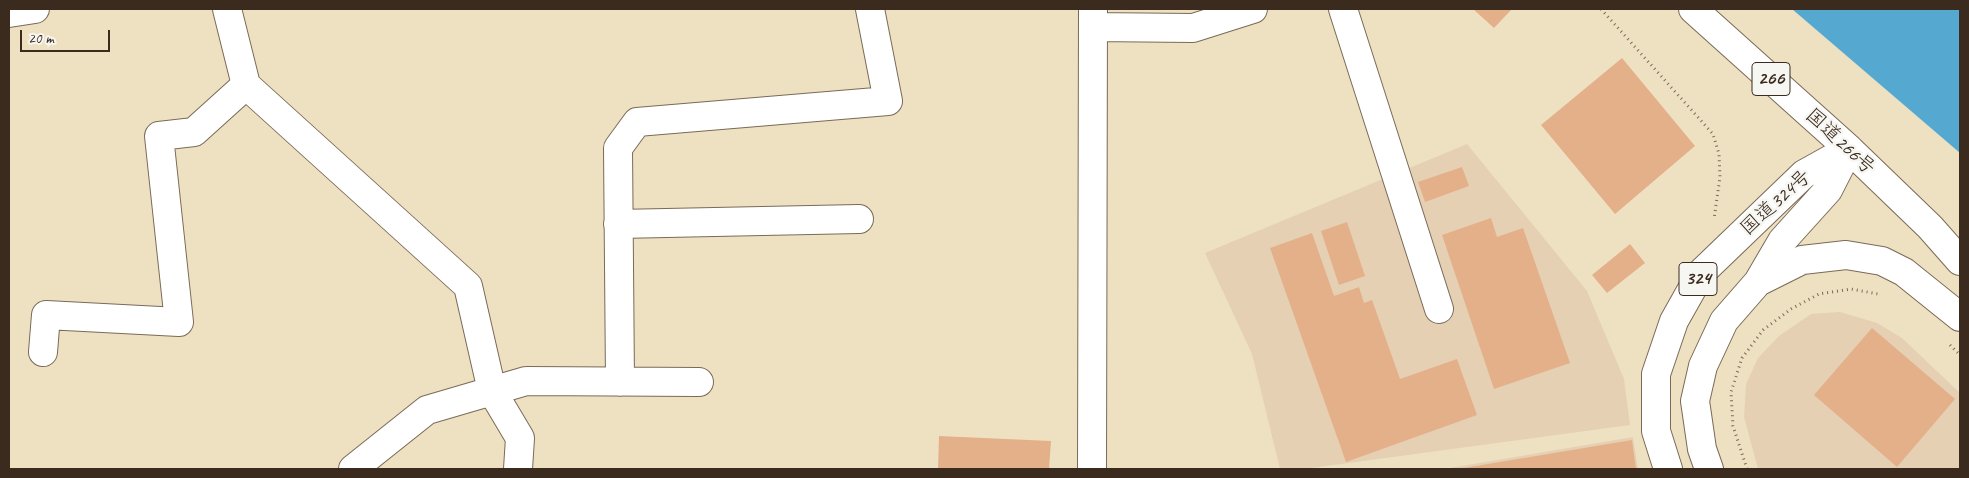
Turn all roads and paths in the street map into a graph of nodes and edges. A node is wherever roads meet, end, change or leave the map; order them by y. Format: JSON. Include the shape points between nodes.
{"nodes":[{"id":1,"x":35,"y":9,"type":"edge"},
{"id":2,"x":227,"y":9,"type":"edge"},
{"id":3,"x":870,"y":9,"type":"edge"},
{"id":4,"x":1253,"y":9,"type":"edge"},
{"id":5,"x":1343,"y":9,"type":"edge"},
{"id":6,"x":1601,"y":9,"type":"edge"},
{"id":7,"x":1692,"y":9,"type":"edge"},
{"id":8,"x":9,"y":13,"type":"edge"},
{"id":9,"x":1093,"y":18,"type":"edge"},
{"id":10,"x":246,"y":85,"type":"junction"},
{"id":11,"x":1849,"y":149,"type":"junction"},
{"id":12,"x":859,"y":219,"type":"dead end"},
{"id":13,"x":1713,"y":221,"type":"dead end"},
{"id":14,"x":618,"y":224,"type":"junction"},
{"id":15,"x":1960,"y":261,"type":"edge"},
{"id":16,"x":1758,"y":282,"type":"junction"},
{"id":17,"x":1881,"y":294,"type":"dead end"},
{"id":18,"x":1439,"y":309,"type":"dead end"},
{"id":19,"x":1960,"y":317,"type":"edge"},
{"id":20,"x":1946,"y":342,"type":"dead end"},
{"id":21,"x":43,"y":352,"type":"dead end"},
{"id":22,"x":1960,"y":355,"type":"edge"},
{"id":23,"x":620,"y":382,"type":"junction"},
{"id":24,"x":699,"y":382,"type":"dead end"},
{"id":25,"x":492,"y":391,"type":"junction"},
{"id":26,"x":353,"y":469,"type":"edge"},
{"id":27,"x":518,"y":469,"type":"edge"},
{"id":28,"x":1092,"y":469,"type":"edge"},
{"id":29,"x":1668,"y":469,"type":"edge"},
{"id":30,"x":1709,"y":469,"type":"edge"},
{"id":31,"x":1747,"y":469,"type":"edge"}],
"edges":[{"from":1,"to":8,"type":"main road"},
{"from":2,"to":10,"type":"main road"},
{"from":3,"to":14,"type":"main road","via":[[888,102],[637,122],[618,148]]},
{"from":4,"to":9,"type":"main road","via":[[1193,28]]},
{"from":5,"to":18,"type":"main road"},
{"from":6,"to":13,"type":"path","via":[[1713,134],[1719,154],[1720,177]]},
{"from":7,"to":11,"type":"main road","name":"国道266号","number":"266"},
{"from":9,"to":28,"type":"main road"},
{"from":10,"to":21,"type":"main road","via":[[194,132],[159,136],[179,322],[46,315]]},
{"from":10,"to":25,"type":"main road","via":[[468,286]]},
{"from":11,"to":15,"type":"main road","name":"国道266号","number":"266","via":[[1930,227]]},
{"from":11,"to":16,"type":"main road","name":"国道324号","number":"324","via":[[1828,190],[1782,241]]},
{"from":11,"to":29,"type":"main road","name":"国道324号","number":"324","via":[[1804,174],[1701,273],[1674,320],[1656,374],[1656,431]]},
{"from":12,"to":14,"type":"main road"},
{"from":14,"to":23,"type":"main road"},
{"from":16,"to":19,"type":"main road","via":[[1802,260],[1846,255],[1882,262],[1904,272]]},
{"from":16,"to":30,"type":"main road","name":"国道324号","number":"324","via":[[1724,321],[1704,366],[1695,401],[1702,449]]},
{"from":17,"to":31,"type":"path","via":[[1851,290],[1819,294],[1791,309],[1763,330],[1742,358],[1731,392],[1733,426]]},
{"from":20,"to":22,"type":"path"},
{"from":23,"to":24,"type":"main road"},
{"from":23,"to":25,"type":"main road","via":[[526,381]]},
{"from":25,"to":26,"type":"main road","via":[[427,410]]},
{"from":25,"to":27,"type":"main road","via":[[520,438]]}]}
